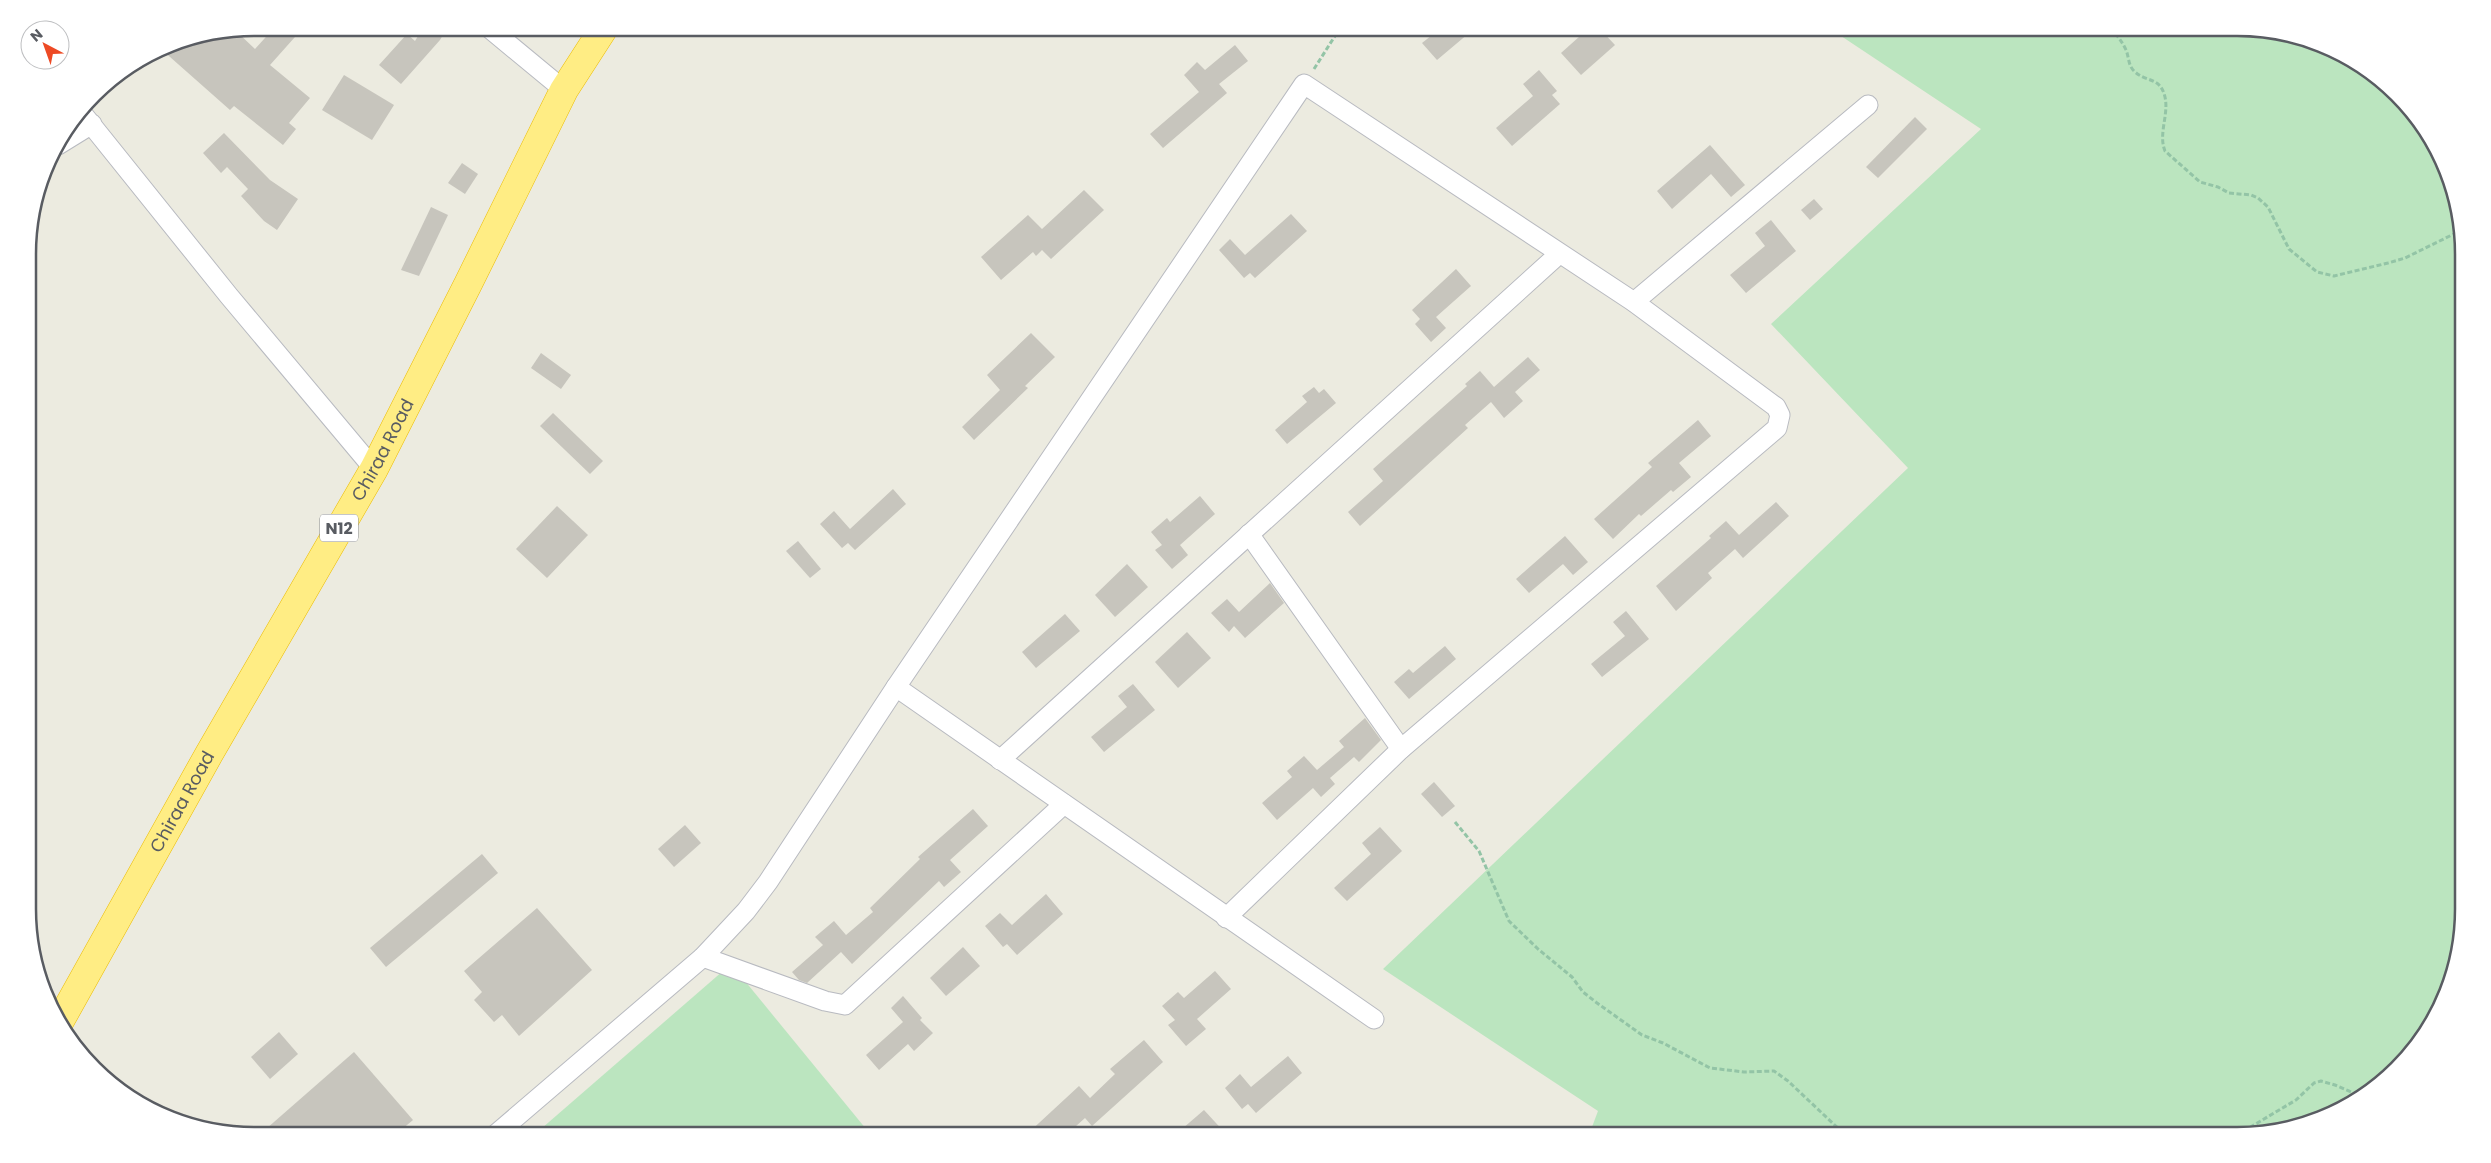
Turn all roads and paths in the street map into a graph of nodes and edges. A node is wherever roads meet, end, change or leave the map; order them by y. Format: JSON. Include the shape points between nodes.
{"nodes":[{"id":1,"x":499,"y":36,"type":"edge"},
{"id":2,"x":599,"y":36,"type":"edge"},
{"id":3,"x":1335,"y":36,"type":"edge"},
{"id":4,"x":2117,"y":36,"type":"edge"},
{"id":5,"x":1304,"y":84,"type":"junction"},
{"id":6,"x":564,"y":90,"type":"junction"},
{"id":7,"x":1868,"y":105,"type":"dead end"},
{"id":8,"x":87,"y":118,"type":"edge"},
{"id":9,"x":77,"y":127,"type":"edge"},
{"id":10,"x":2454,"y":234,"type":"edge"},
{"id":11,"x":1560,"y":254,"type":"junction"},
{"id":12,"x":1634,"y":302,"type":"junction"},
{"id":13,"x":374,"y":468,"type":"junction"},
{"id":14,"x":1249,"y":534,"type":"junction"},
{"id":15,"x":896,"y":687,"type":"junction"},
{"id":16,"x":1401,"y":749,"type":"junction"},
{"id":17,"x":1000,"y":760,"type":"junction"},
{"id":18,"x":1064,"y":804,"type":"junction"},
{"id":19,"x":1455,"y":822,"type":"dead end"},
{"id":20,"x":1226,"y":918,"type":"junction"},
{"id":21,"x":703,"y":957,"type":"junction"},
{"id":22,"x":64,"y":1015,"type":"edge"},
{"id":23,"x":1374,"y":1019,"type":"dead end"},
{"id":24,"x":2354,"y":1093,"type":"edge"},
{"id":25,"x":2252,"y":1126,"type":"edge"},
{"id":26,"x":505,"y":1127,"type":"edge"},
{"id":27,"x":1836,"y":1127,"type":"edge"}],
"edges":[{"from":1,"to":6,"type":"street"},
{"from":2,"to":6,"type":"highway","name":"Chiraa Road","number":"N12"},
{"from":3,"to":5,"type":"path"},
{"from":4,"to":10,"type":"path","via":[[2135,72],[2161,86],[2165,98],[2162,144],[2165,151],[2200,182],[2229,193],[2258,198],[2268,207],[2289,249],[2317,272],[2334,276],[2388,263]]},
{"from":5,"to":11,"type":"street"},
{"from":5,"to":15,"type":"street"},
{"from":6,"to":13,"type":"highway","name":"Chiraa Road","number":"N12"},
{"from":7,"to":12,"type":"street"},
{"from":8,"to":9,"type":"street"},
{"from":8,"to":13,"type":"street","via":[[229,296]]},
{"from":11,"to":12,"type":"street"},
{"from":11,"to":14,"type":"street"},
{"from":12,"to":16,"type":"street","via":[[1776,407],[1780,415],[1777,428]]},
{"from":13,"to":22,"type":"highway","name":"Chiraa Road","number":"N12","via":[[214,745]]},
{"from":14,"to":16,"type":"street"},
{"from":14,"to":17,"type":"street"},
{"from":15,"to":17,"type":"street"},
{"from":15,"to":21,"type":"street","via":[[768,882]]},
{"from":16,"to":20,"type":"street"},
{"from":17,"to":18,"type":"street"},
{"from":18,"to":20,"type":"street"},
{"from":18,"to":21,"type":"street","via":[[845,1005],[825,1001]]},
{"from":19,"to":27,"type":"path","via":[[1479,851],[1509,921],[1572,977],[1583,992],[1642,1035],[1710,1068],[1774,1071]]},
{"from":20,"to":23,"type":"street"},
{"from":21,"to":26,"type":"street"},
{"from":24,"to":25,"type":"path","via":[[2321,1081],[2314,1083],[2296,1100]]}]}
